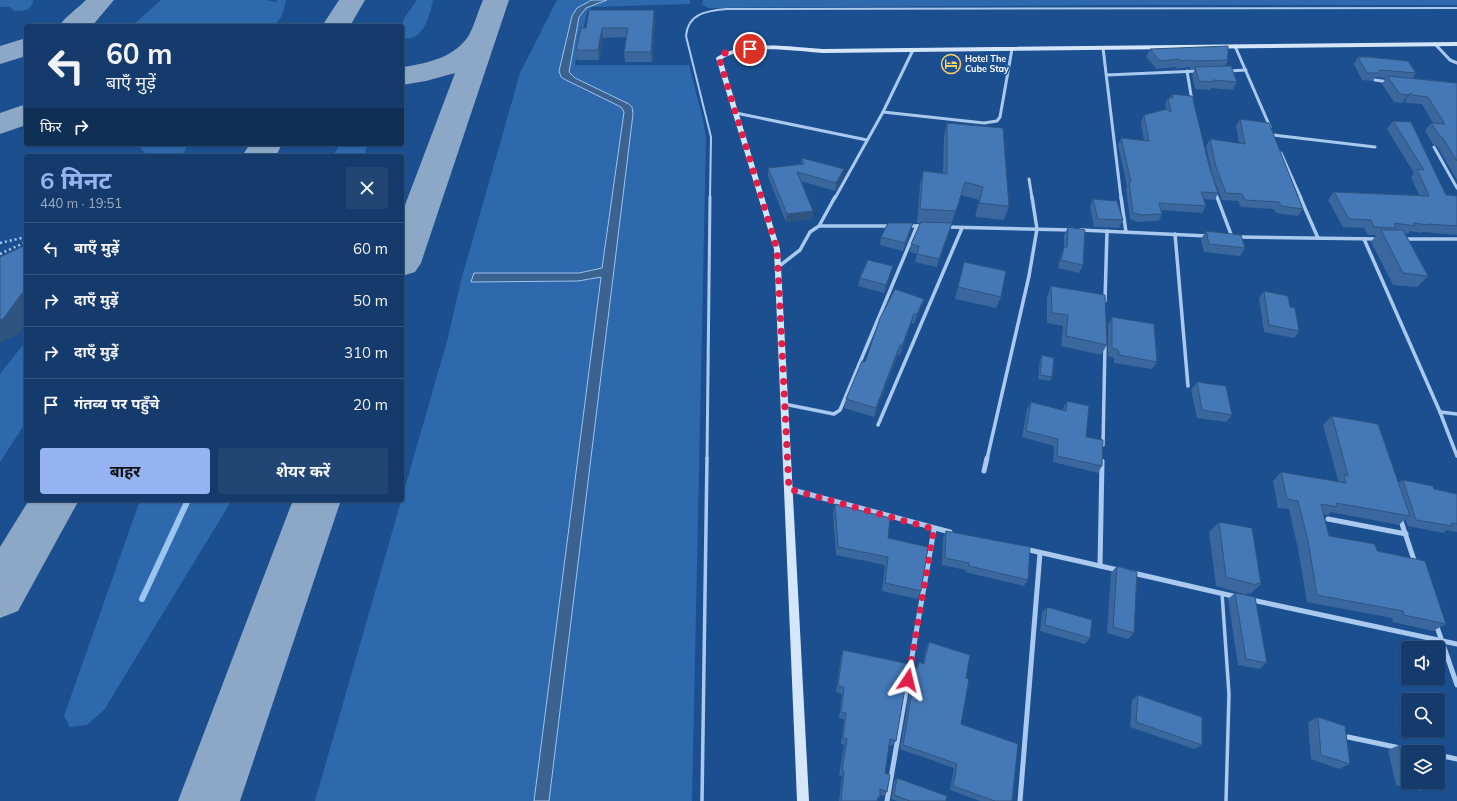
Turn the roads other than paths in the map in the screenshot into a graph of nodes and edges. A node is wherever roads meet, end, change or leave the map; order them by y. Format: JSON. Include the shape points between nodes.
{"nodes":[{"id":1,"x":1457,"y":8,"type":"edge"},
{"id":2,"x":1435,"y":44,"type":"junction"},
{"id":3,"x":1457,"y":44,"type":"edge"},
{"id":4,"x":1235,"y":46,"type":"junction"},
{"id":5,"x":1103,"y":48,"type":"junction"},
{"id":6,"x":1012,"y":49,"type":"junction"},
{"id":7,"x":913,"y":50,"type":"junction"},
{"id":8,"x":1455,"y":63,"type":"edge"},
{"id":9,"x":1457,"y":68,"type":"edge"},
{"id":10,"x":1246,"y":70,"type":"junction"},
{"id":11,"x":1187,"y":71,"type":"junction"},
{"id":12,"x":1202,"y":71,"type":"edge"},
{"id":13,"x":1224,"y":71,"type":"edge"},
{"id":14,"x":1107,"y":75,"type":"junction"},
{"id":15,"x":1375,"y":80,"type":"edge"},
{"id":16,"x":1390,"y":82,"type":"edge"},
{"id":17,"x":1194,"y":106,"type":"edge"},
{"id":18,"x":883,"y":112,"type":"junction"},
{"id":19,"x":736,"y":113,"type":"junction"},
{"id":20,"x":1273,"y":135,"type":"junction"},
{"id":21,"x":867,"y":140,"type":"junction"},
{"id":22,"x":1276,"y":142,"type":"edge"},
{"id":23,"x":1374,"y":147,"type":"dead end"},
{"id":24,"x":1434,"y":147,"type":"dead end"},
{"id":25,"x":1279,"y":149,"type":"edge"},
{"id":26,"x":1029,"y":179,"type":"dead end"},
{"id":27,"x":1457,"y":188,"type":"edge"},
{"id":28,"x":1214,"y":189,"type":"edge"},
{"id":29,"x":819,"y":226,"type":"junction"},
{"id":30,"x":894,"y":226,"type":"edge"},
{"id":31,"x":902,"y":226,"type":"edge"},
{"id":32,"x":917,"y":226,"type":"junction"},
{"id":33,"x":925,"y":226,"type":"edge"},
{"id":34,"x":940,"y":227,"type":"edge"},
{"id":35,"x":962,"y":228,"type":"junction"},
{"id":36,"x":1037,"y":229,"type":"junction"},
{"id":37,"x":1107,"y":231,"type":"junction"},
{"id":38,"x":1126,"y":232,"type":"junction"},
{"id":39,"x":1175,"y":234,"type":"junction"},
{"id":40,"x":1210,"y":236,"type":"edge"},
{"id":41,"x":1225,"y":237,"type":"edge"},
{"id":42,"x":1232,"y":237,"type":"junction"},
{"id":43,"x":1318,"y":238,"type":"junction"},
{"id":44,"x":1364,"y":239,"type":"junction"},
{"id":45,"x":1384,"y":239,"type":"edge"},
{"id":46,"x":1398,"y":239,"type":"edge"},
{"id":47,"x":1457,"y":239,"type":"edge"},
{"id":48,"x":778,"y":267,"type":"junction"},
{"id":49,"x":1105,"y":303,"type":"edge"},
{"id":50,"x":1105,"y":335,"type":"edge"},
{"id":51,"x":1188,"y":386,"type":"dead end"},
{"id":52,"x":784,"y":404,"type":"junction"},
{"id":53,"x":1440,"y":412,"type":"junction"},
{"id":54,"x":1457,"y":414,"type":"edge"},
{"id":55,"x":878,"y":425,"type":"dead end"},
{"id":56,"x":1102,"y":446,"type":"edge"},
{"id":57,"x":1455,"y":450,"type":"edge"},
{"id":58,"x":1102,"y":454,"type":"edge"},
{"id":59,"x":1457,"y":456,"type":"edge"},
{"id":60,"x":984,"y":471,"type":"dead end"},
{"id":61,"x":789,"y":489,"type":"junction"},
{"id":62,"x":1398,"y":513,"type":"edge"},
{"id":63,"x":1328,"y":519,"type":"dead end"},
{"id":64,"x":934,"y":529,"type":"junction"},
{"id":65,"x":957,"y":534,"type":"edge"},
{"id":66,"x":1406,"y":534,"type":"junction"},
{"id":67,"x":1018,"y":548,"type":"edge"},
{"id":68,"x":1040,"y":553,"type":"junction"},
{"id":69,"x":1100,"y":566,"type":"junction"},
{"id":70,"x":1123,"y":571,"type":"edge"},
{"id":71,"x":1418,"y":572,"type":"edge"},
{"id":72,"x":1131,"y":573,"type":"edge"},
{"id":73,"x":1222,"y":593,"type":"junction"},
{"id":74,"x":1434,"y":618,"type":"edge"},
{"id":75,"x":1441,"y":640,"type":"junction"},
{"id":76,"x":1457,"y":644,"type":"edge"},
{"id":77,"x":1457,"y":685,"type":"edge"},
{"id":78,"x":1348,"y":737,"type":"edge"},
{"id":79,"x":1401,"y":748,"type":"edge"},
{"id":80,"x":1445,"y":756,"type":"edge"},
{"id":81,"x":1457,"y":759,"type":"edge"},
{"id":82,"x":702,"y":801,"type":"edge"},
{"id":83,"x":803,"y":801,"type":"edge"},
{"id":84,"x":887,"y":801,"type":"edge"},
{"id":85,"x":1020,"y":801,"type":"edge"},
{"id":86,"x":1226,"y":801,"type":"edge"}],
"edges":[{"from":1,"to":82,"type":"lane","via":[[726,9],[706,12],[691,19],[686,36],[711,137]]},
{"from":2,"to":3,"type":"street"},
{"from":2,"to":4,"type":"street"},
{"from":2,"to":8,"type":"street"},
{"from":4,"to":5,"type":"street"},
{"from":4,"to":10,"type":"street"},
{"from":5,"to":6,"type":"street"},
{"from":5,"to":14,"type":"street"},
{"from":6,"to":7,"type":"street"},
{"from":6,"to":18,"type":"street","via":[[1000,117],[997,121],[984,123]]},
{"from":7,"to":18,"type":"street"},
{"from":7,"to":19,"type":"street","via":[[823,51],[765,48],[725,53],[719,58]]},
{"from":8,"to":9,"type":"street"},
{"from":10,"to":13,"type":"street"},
{"from":10,"to":20,"type":"street"},
{"from":11,"to":12,"type":"street"},
{"from":11,"to":14,"type":"street"},
{"from":11,"to":17,"type":"street"},
{"from":14,"to":38,"type":"street"},
{"from":15,"to":16,"type":"street"},
{"from":18,"to":21,"type":"street"},
{"from":19,"to":21,"type":"street"},
{"from":19,"to":48,"type":"street","via":[[777,249]]},
{"from":20,"to":22,"type":"street"},
{"from":20,"to":23,"type":"street"},
{"from":21,"to":29,"type":"street"},
{"from":24,"to":27,"type":"street"},
{"from":25,"to":43,"type":"street"},
{"from":26,"to":36,"type":"street"},
{"from":28,"to":42,"type":"street"},
{"from":29,"to":30,"type":"street"},
{"from":29,"to":48,"type":"street","via":[[810,232],[800,250]]},
{"from":31,"to":32,"type":"street"},
{"from":32,"to":33,"type":"street"},
{"from":32,"to":52,"type":"street","via":[[840,410],[834,414]]},
{"from":34,"to":35,"type":"street"},
{"from":35,"to":36,"type":"street"},
{"from":35,"to":55,"type":"street"},
{"from":36,"to":37,"type":"street"},
{"from":36,"to":60,"type":"street","via":[[1029,276]]},
{"from":37,"to":38,"type":"street"},
{"from":37,"to":49,"type":"street"},
{"from":38,"to":39,"type":"street"},
{"from":39,"to":40,"type":"street"},
{"from":39,"to":51,"type":"street"},
{"from":41,"to":42,"type":"street"},
{"from":42,"to":43,"type":"street"},
{"from":43,"to":44,"type":"street"},
{"from":44,"to":45,"type":"street"},
{"from":44,"to":53,"type":"street"},
{"from":46,"to":47,"type":"street"},
{"from":48,"to":52,"type":"street"},
{"from":50,"to":56,"type":"street"},
{"from":52,"to":61,"type":"street"},
{"from":53,"to":54,"type":"street"},
{"from":53,"to":57,"type":"street"},
{"from":57,"to":59,"type":"street"},
{"from":58,"to":69,"type":"street"},
{"from":61,"to":64,"type":"street"},
{"from":61,"to":83,"type":"street"},
{"from":62,"to":66,"type":"street"},
{"from":63,"to":66,"type":"street"},
{"from":64,"to":65,"type":"street"},
{"from":64,"to":84,"type":"street"},
{"from":66,"to":71,"type":"street"},
{"from":67,"to":68,"type":"street"},
{"from":68,"to":69,"type":"street"},
{"from":68,"to":85,"type":"street"},
{"from":69,"to":70,"type":"street"},
{"from":72,"to":73,"type":"street"},
{"from":73,"to":75,"type":"street"},
{"from":73,"to":86,"type":"lane","via":[[1229,694]]},
{"from":74,"to":75,"type":"street"},
{"from":75,"to":76,"type":"street"},
{"from":75,"to":77,"type":"street"},
{"from":78,"to":79,"type":"street"},
{"from":80,"to":81,"type":"street"}]}
